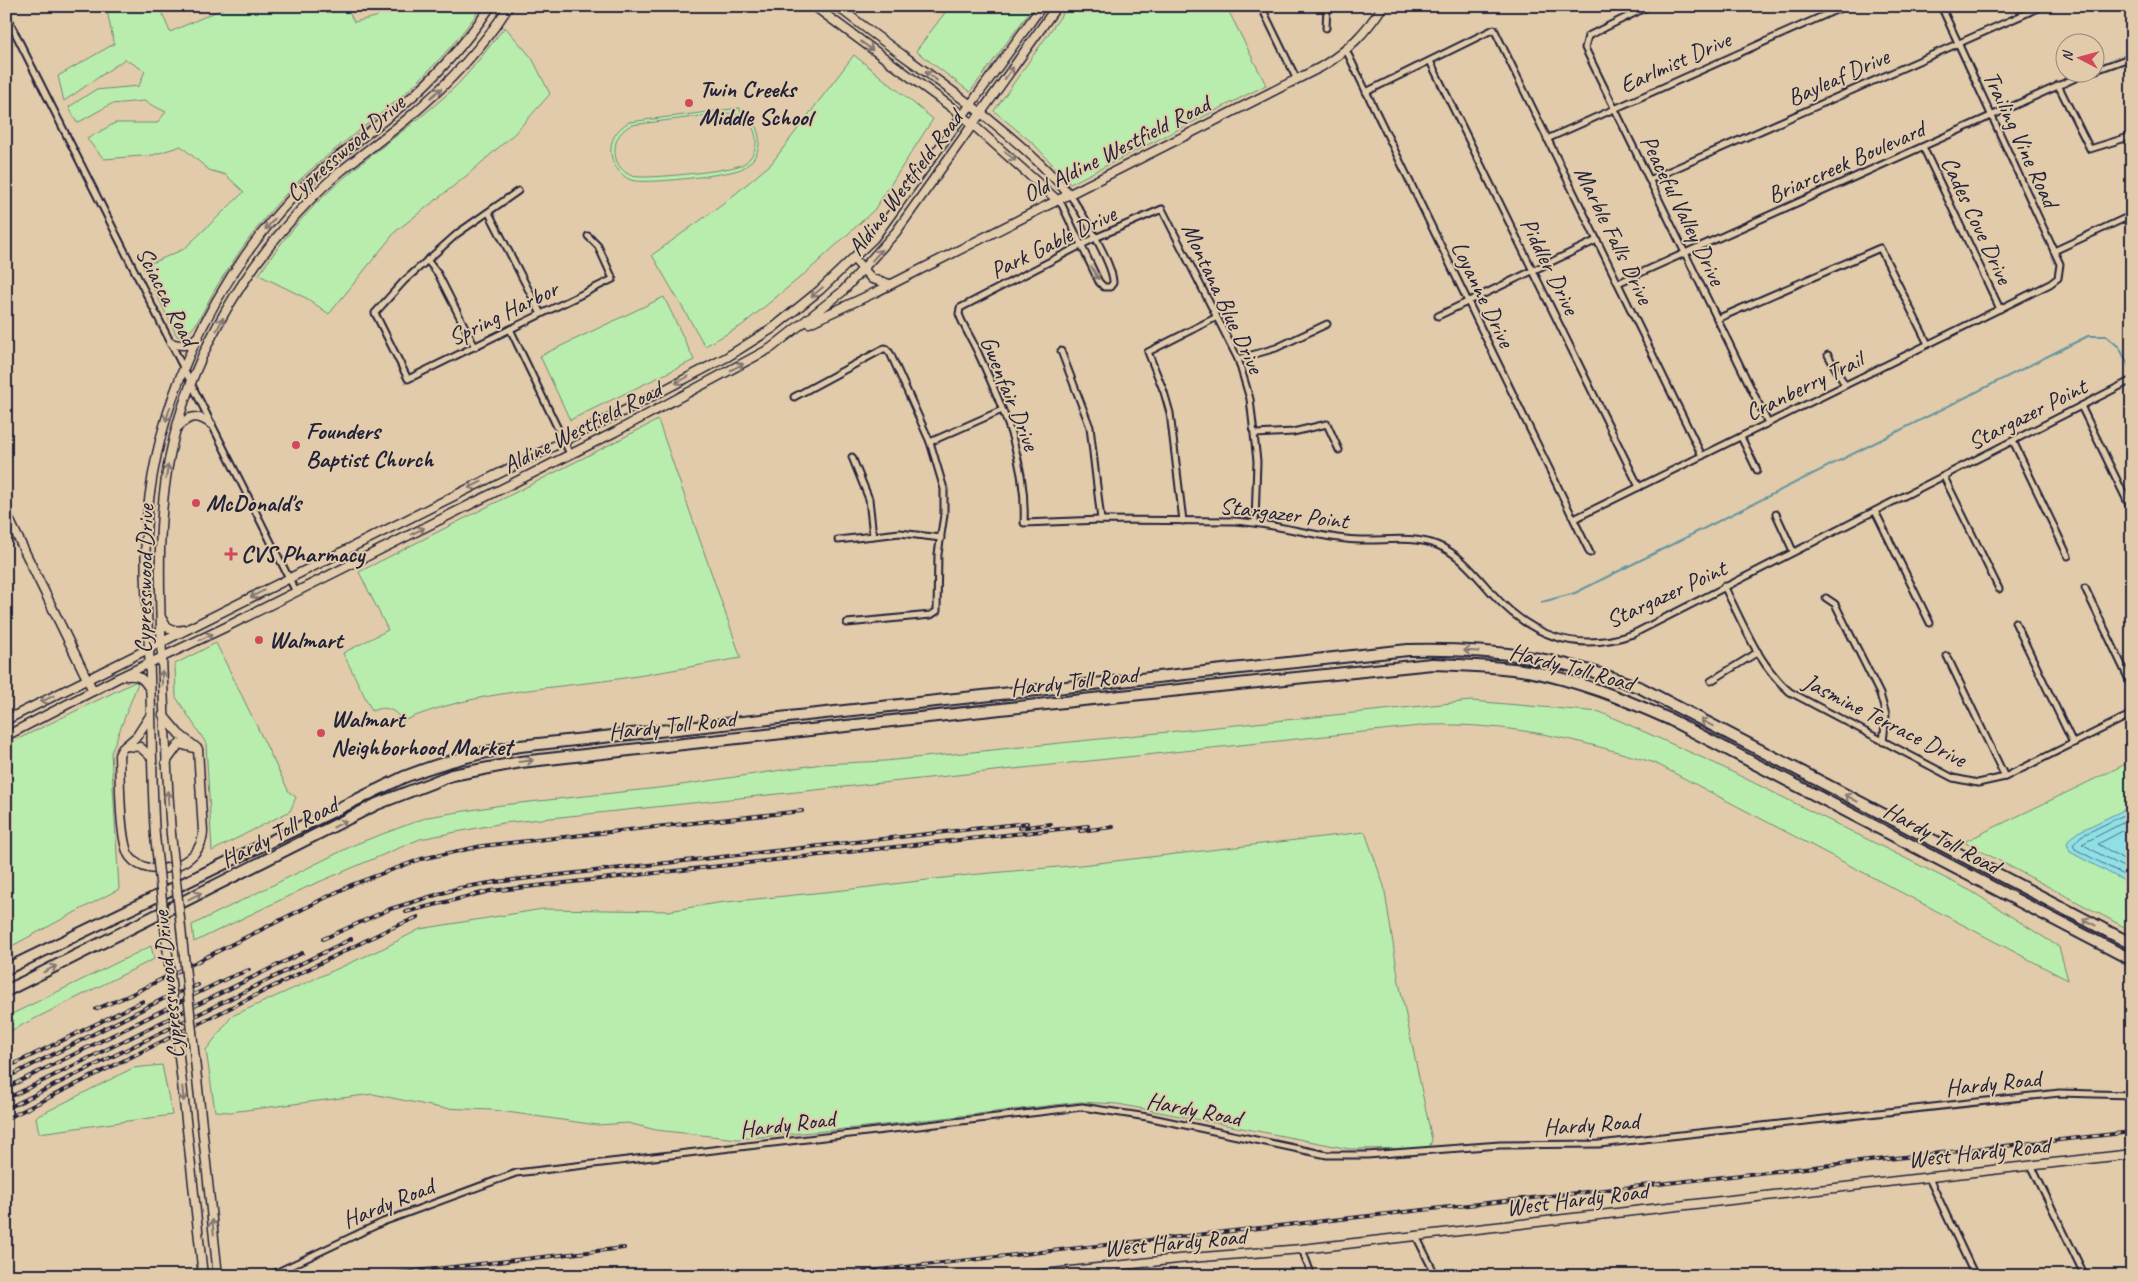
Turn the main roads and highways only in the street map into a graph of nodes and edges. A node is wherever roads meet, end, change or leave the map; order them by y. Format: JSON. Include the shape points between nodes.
{"nodes":[{"id":1,"x":491,"y":6,"type":"edge"},
{"id":2,"x":509,"y":6,"type":"edge"},
{"id":3,"x":814,"y":6,"type":"edge"},
{"id":4,"x":837,"y":6,"type":"edge"},
{"id":5,"x":1042,"y":6,"type":"edge"},
{"id":6,"x":1057,"y":6,"type":"edge"},
{"id":7,"x":1383,"y":6,"type":"edge"},
{"id":8,"x":857,"y":22,"type":"junction"},
{"id":9,"x":1030,"y":24,"type":"junction"},
{"id":10,"x":476,"y":26,"type":"junction"},
{"id":11,"x":1039,"y":31,"type":"junction"},
{"id":12,"x":849,"y":32,"type":"junction"},
{"id":13,"x":488,"y":36,"type":"junction"},
{"id":14,"x":970,"y":105,"type":"junction"},
{"id":15,"x":398,"y":108,"type":"junction"},
{"id":16,"x":981,"y":113,"type":"junction"},
{"id":17,"x":962,"y":116,"type":"junction"},
{"id":18,"x":405,"y":120,"type":"junction"},
{"id":19,"x":973,"y":124,"type":"junction"},
{"id":20,"x":304,"y":186,"type":"junction"},
{"id":21,"x":1068,"y":193,"type":"junction"},
{"id":22,"x":311,"y":198,"type":"junction"},
{"id":23,"x":1056,"y":199,"type":"junction"},
{"id":24,"x":899,"y":204,"type":"junction"},
{"id":25,"x":910,"y":213,"type":"junction"},
{"id":26,"x":854,"y":259,"type":"junction"},
{"id":27,"x":864,"y":270,"type":"junction"},
{"id":28,"x":230,"y":279,"type":"junction"},
{"id":29,"x":890,"y":284,"type":"junction"},
{"id":30,"x":240,"y":289,"type":"junction"},
{"id":31,"x":798,"y":328,"type":"junction"},
{"id":32,"x":200,"y":333,"type":"junction"},
{"id":33,"x":171,"y":344,"type":"road end"},
{"id":34,"x":697,"y":372,"type":"junction"},
{"id":35,"x":702,"y":385,"type":"junction"},
{"id":36,"x":211,"y":424,"type":"road end"},
{"id":37,"x":176,"y":428,"type":"junction"},
{"id":38,"x":148,"y":510,"type":"junction"},
{"id":39,"x":161,"y":511,"type":"junction"},
{"id":40,"x":6,"y":513,"type":"edge"},
{"id":41,"x":393,"y":526,"type":"junction"},
{"id":42,"x":400,"y":540,"type":"junction"},
{"id":43,"x":160,"y":616,"type":"junction"},
{"id":44,"x":193,"y":628,"type":"junction"},
{"id":45,"x":161,"y":643,"type":"junction"},
{"id":46,"x":149,"y":649,"type":"junction"},
{"id":47,"x":162,"y":657,"type":"junction"},
{"id":48,"x":149,"y":663,"type":"junction"},
{"id":49,"x":88,"y":678,"type":"junction"},
{"id":50,"x":118,"y":678,"type":"junction"},
{"id":51,"x":149,"y":689,"type":"junction"},
{"id":52,"x":93,"y":690,"type":"junction"},
{"id":53,"x":163,"y":714,"type":"junction"},
{"id":54,"x":150,"y":716,"type":"junction"},
{"id":55,"x":6,"y":720,"type":"edge"},
{"id":56,"x":7,"y":733,"type":"edge"},
{"id":57,"x":126,"y":746,"type":"junction"},
{"id":58,"x":198,"y":749,"type":"junction"},
{"id":59,"x":151,"y":757,"type":"junction"},
{"id":60,"x":166,"y":762,"type":"junction"},
{"id":61,"x":2132,"y":944,"type":"edge"},
{"id":62,"x":2132,"y":960,"type":"edge"},
{"id":63,"x":6,"y":969,"type":"edge"},
{"id":64,"x":6,"y":991,"type":"edge"},
{"id":65,"x":2132,"y":1154,"type":"edge"},
{"id":66,"x":203,"y":1276,"type":"edge"},
{"id":67,"x":218,"y":1276,"type":"edge"},
{"id":68,"x":1026,"y":1276,"type":"edge"}],
"edges":[{"from":1,"to":10,"type":"main road","name":"Cypresswood Drive"},
{"from":2,"to":13,"type":"main road","name":"Cypresswood Drive"},
{"from":3,"to":12,"type":"main road"},
{"from":4,"to":8,"type":"main road"},
{"from":5,"to":9,"type":"main road","name":"Aldine Westfield Road"},
{"from":6,"to":11,"type":"main road","name":"Aldine Westfield Road"},
{"from":7,"to":21,"type":"main road","name":"Old Aldine Westfield Road","via":[[1362,35],[1346,50],[1297,80]]},
{"from":8,"to":12,"type":"main road"},
{"from":14,"to":8,"type":"main road","one_way":true},
{"from":9,"to":11,"type":"main road"},
{"from":9,"to":14,"type":"main road","name":"Aldine Westfield Road"},
{"from":10,"to":13,"type":"main road"},
{"from":10,"to":15,"type":"main road","name":"Cypresswood Drive","via":[[450,59]]},
{"from":16,"to":11,"type":"main road","name":"Aldine Westfield Road","one_way":true},
{"from":12,"to":17,"type":"main road","one_way":true},
{"from":18,"to":13,"type":"main road","name":"Cypresswood Drive","one_way":true,"via":[[460,70]]},
{"from":14,"to":16,"type":"main road"},
{"from":14,"to":17,"type":"main road","name":"Aldine Westfield Road"},
{"from":15,"to":18,"type":"main road"},
{"from":15,"to":20,"type":"main road","name":"Cypresswood Drive"},
{"from":16,"to":19,"type":"main road","name":"Aldine Westfield Road"},
{"from":16,"to":21,"type":"main road","via":[[1027,150]]},
{"from":17,"to":19,"type":"main road"},
{"from":17,"to":24,"type":"main road","name":"Aldine Westfield Road"},
{"from":18,"to":22,"type":"main road","name":"Cypresswood Drive"},
{"from":19,"to":23,"type":"main road","one_way":true},
{"from":19,"to":25,"type":"main road","name":"Aldine Westfield Road"},
{"from":20,"to":22,"type":"main road"},
{"from":20,"to":28,"type":"main road","name":"Cypresswood Drive","one_way":true,"via":[[265,230]]},
{"from":21,"to":23,"type":"main road","name":"Old Aldine Westfield Road"},
{"from":22,"to":30,"type":"main road","name":"Cypresswood Drive","via":[[281,231]]},
{"from":23,"to":29,"type":"main road","name":"Old Aldine Westfield Road"},
{"from":24,"to":25,"type":"main road"},
{"from":24,"to":26,"type":"main road","name":"Aldine Westfield Road"},
{"from":27,"to":25,"type":"main road","name":"Aldine Westfield Road","one_way":true},
{"from":26,"to":27,"type":"main road"},
{"from":26,"to":34,"type":"main road","name":"Aldine Westfield Road","one_way":true,"via":[[773,328]]},
{"from":27,"to":29,"type":"main road","via":[[872,279]]},
{"from":27,"to":31,"type":"main road","name":"Aldine Westfield Road"},
{"from":28,"to":30,"type":"main road"},
{"from":28,"to":32,"type":"main road","name":"Cypresswood Drive"},
{"from":29,"to":31,"type":"main road","name":"Old Aldine Westfield Road"},
{"from":37,"to":30,"type":"main road","name":"Cypresswood Drive","one_way":true,"via":[[191,384]]},
{"from":35,"to":31,"type":"main road","name":"Aldine Westfield Road","one_way":true,"via":[[749,362]]},
{"from":32,"to":33,"type":"main road","via":[[192,344]]},
{"from":32,"to":38,"type":"main road","name":"Cypresswood Drive","one_way":true,"via":[[183,368],[158,452]]},
{"from":34,"to":35,"type":"main road"},
{"from":34,"to":41,"type":"main road","name":"Aldine Westfield Road","one_way":true},
{"from":42,"to":35,"type":"main road","name":"Aldine Westfield Road","one_way":true},
{"from":36,"to":37,"type":"main road","via":[[194,416]]},
{"from":39,"to":37,"type":"main road","name":"Cypresswood Drive","one_way":true},
{"from":38,"to":39,"type":"main road"},
{"from":38,"to":46,"type":"main road","name":"Cypresswood Drive","via":[[145,564]]},
{"from":39,"to":43,"type":"main road","name":"Cypresswood Drive"},
{"from":40,"to":49,"type":"main road"},
{"from":41,"to":42,"type":"main road"},
{"from":41,"to":44,"type":"main road","name":"Aldine Westfield Road","one_way":true},
{"from":47,"to":42,"type":"main road","name":"Aldine Westfield Road","one_way":true},
{"from":43,"to":44,"type":"main road","via":[[169,629]]},
{"from":43,"to":45,"type":"main road","name":"Cypresswood Drive"},
{"from":44,"to":45,"type":"main road","name":"Aldine Westfield Road"},
{"from":45,"to":46,"type":"main road","name":"Aldine Westfield Road"},
{"from":45,"to":47,"type":"main road","name":"Cypresswood Drive"},
{"from":46,"to":48,"type":"main road","name":"Cypresswood Drive"},
{"from":46,"to":49,"type":"main road","name":"Aldine Westfield Road"},
{"from":47,"to":48,"type":"main road","name":"Aldine Westfield Road"},
{"from":53,"to":47,"type":"main road","name":"Cypresswood Drive","one_way":true},
{"from":48,"to":50,"type":"main road","name":"Aldine Westfield Road"},
{"from":48,"to":51,"type":"main road","name":"Cypresswood Drive"},
{"from":49,"to":52,"type":"main road"},
{"from":49,"to":55,"type":"main road","name":"Aldine Westfield Road","one_way":true},
{"from":50,"to":51,"type":"main road","via":[[136,675],[145,680]]},
{"from":50,"to":52,"type":"main road","name":"Aldine Westfield Road"},
{"from":51,"to":54,"type":"main road","name":"Cypresswood Drive"},
{"from":52,"to":56,"type":"main road","name":"Aldine Westfield Road"},
{"from":53,"to":58,"type":"main road","via":[[179,734]]},
{"from":53,"to":60,"type":"main road","name":"Cypresswood Drive"},
{"from":54,"to":57,"type":"main road"},
{"from":54,"to":59,"type":"main road","name":"Cypresswood Drive"},
{"from":57,"to":58,"type":"main road","via":[[119,755],[124,840],[130,858],[153,868],[168,868],[186,862],[201,844]]},
{"from":57,"to":59,"type":"main road","via":[[140,747]]},
{"from":58,"to":60,"type":"main road","via":[[179,744]]},
{"from":59,"to":66,"type":"main road","name":"Cypresswood Drive","one_way":true,"bridge":true,"via":[[155,836]]},
{"from":67,"to":60,"type":"main road","name":"Cypresswood Drive","one_way":true,"bridge":true},
{"from":61,"to":63,"type":"highway","name":"Hardy Toll Road","one_way":true,"via":[[1640,688],[1557,661],[1512,653],[1440,649],[478,753],[438,763],[404,777]]},
{"from":64,"to":62,"type":"highway","name":"Hardy Toll Road","one_way":true,"via":[[378,804],[472,770],[1073,700],[1432,664],[1529,672],[1619,697],[1670,719]]},
{"from":65,"to":68,"type":"main road","name":"West Hardy Road","via":[[1302,1249]]}]}
